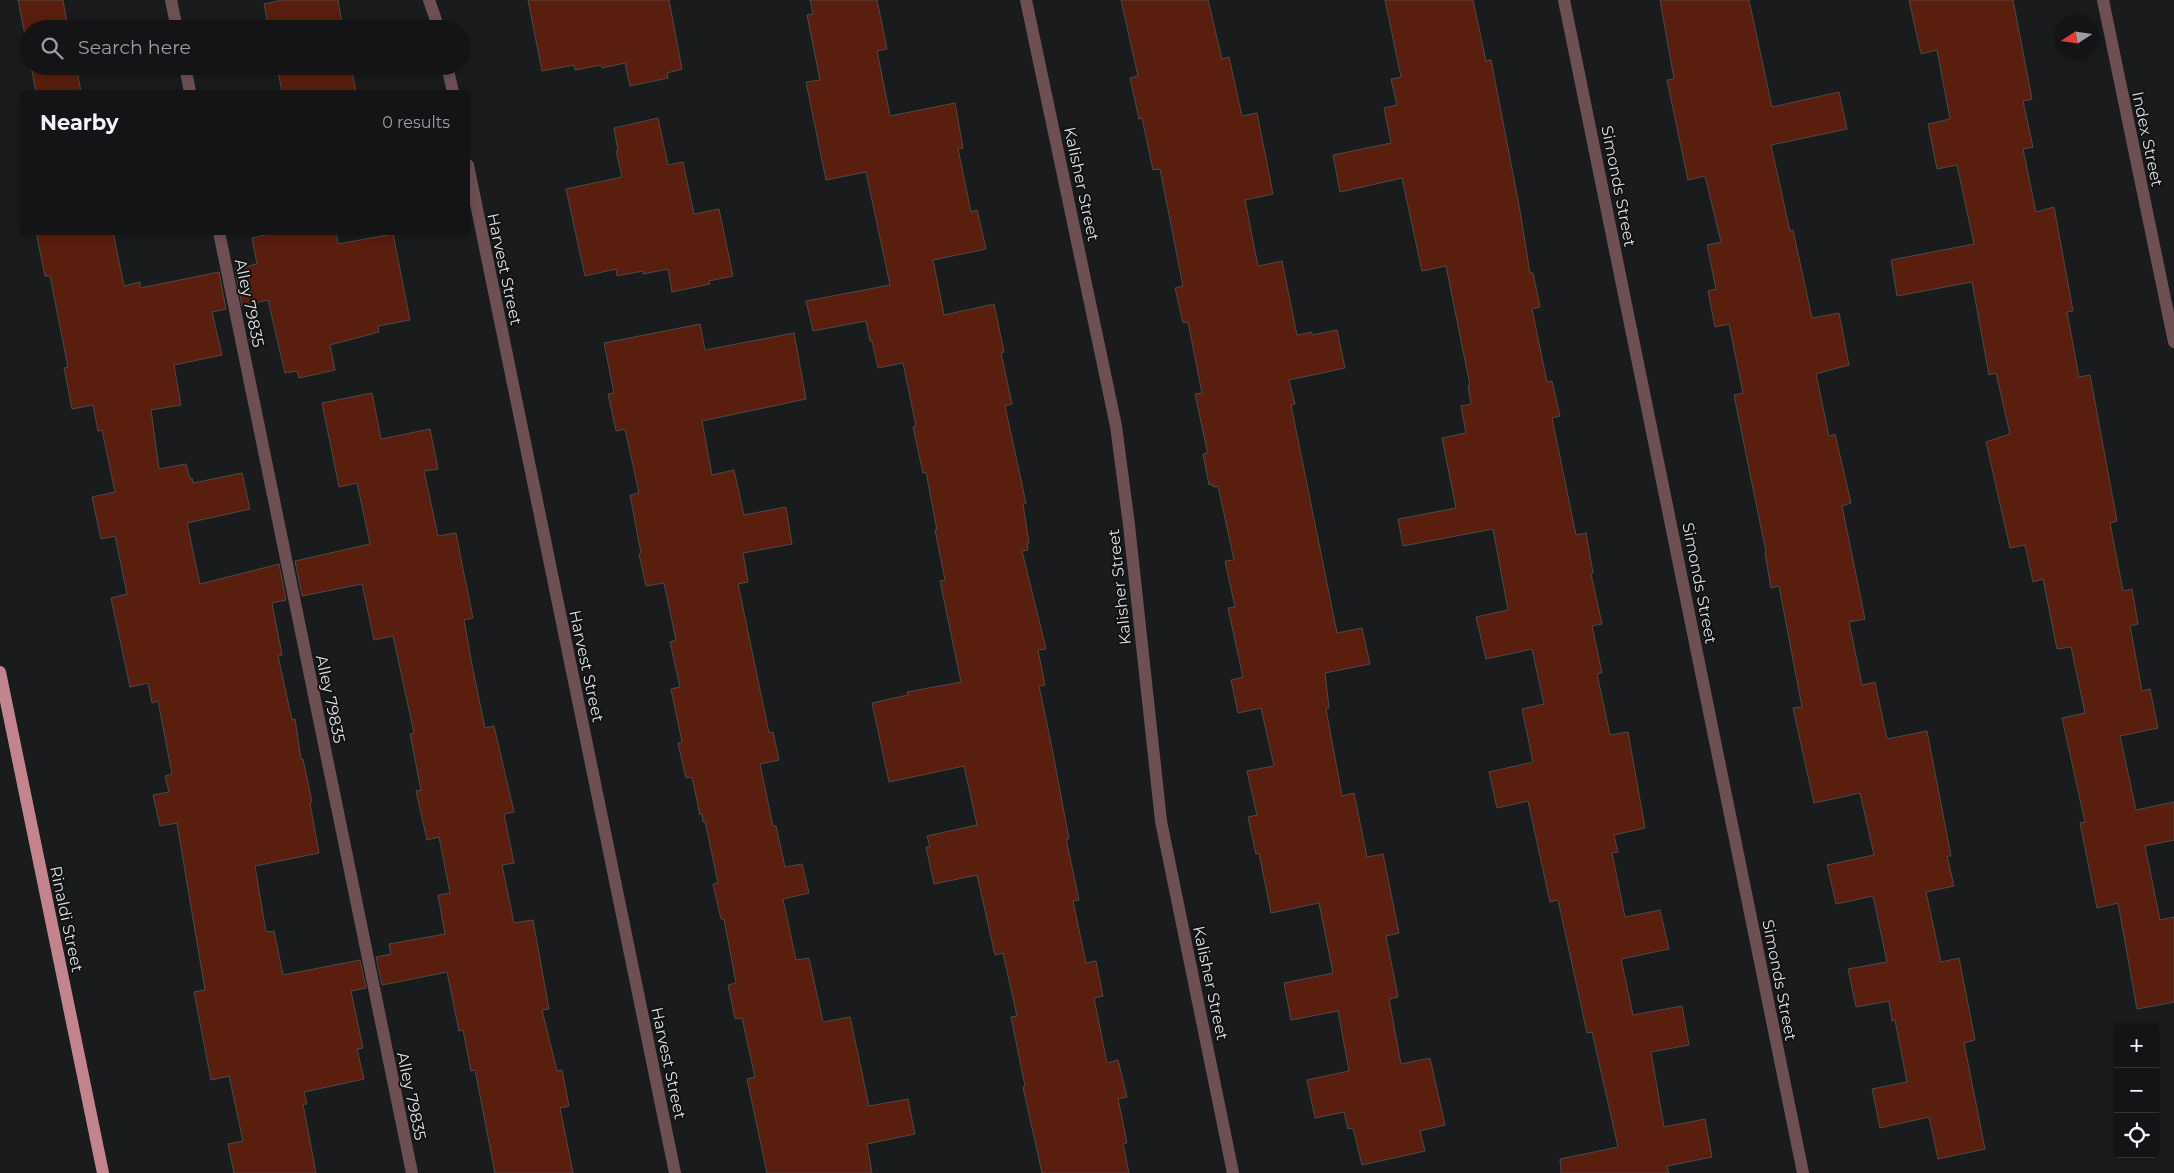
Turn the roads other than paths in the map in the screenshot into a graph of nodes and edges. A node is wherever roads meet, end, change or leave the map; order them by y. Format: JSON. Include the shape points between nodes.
{"nodes":[{"id":1,"x":171,"y":0,"type":"edge"},
{"id":2,"x":429,"y":0,"type":"edge"},
{"id":3,"x":1026,"y":0,"type":"edge"},
{"id":4,"x":1564,"y":0,"type":"edge"},
{"id":5,"x":2103,"y":0,"type":"edge"},
{"id":6,"x":175,"y":20,"type":"edge"},
{"id":7,"x":435,"y":20,"type":"edge"},
{"id":8,"x":187,"y":75,"type":"edge"},
{"id":9,"x":449,"y":75,"type":"edge"},
{"id":10,"x":190,"y":90,"type":"edge"},
{"id":11,"x":452,"y":90,"type":"edge"},
{"id":12,"x":470,"y":175,"type":"edge"},
{"id":13,"x":220,"y":235,"type":"edge"},
{"id":14,"x":2174,"y":342,"type":"edge"},
{"id":15,"x":0,"y":672,"type":"edge"},
{"id":16,"x":103,"y":1173,"type":"edge"},
{"id":17,"x":412,"y":1173,"type":"edge"},
{"id":18,"x":675,"y":1173,"type":"edge"},
{"id":19,"x":1233,"y":1173,"type":"edge"},
{"id":20,"x":1803,"y":1173,"type":"edge"}],
"edges":[{"from":1,"to":6,"type":"street"},
{"from":2,"to":7,"type":"street"},
{"from":3,"to":19,"type":"street","name":"Kalisher Street","via":[[1116,426],[1161,821]]},
{"from":4,"to":20,"type":"street","name":"Simonds Street"},
{"from":5,"to":14,"type":"street","name":"Index Street"},
{"from":8,"to":10,"type":"street"},
{"from":9,"to":11,"type":"street"},
{"from":12,"to":18,"type":"street","name":"Harvest Street"},
{"from":13,"to":17,"type":"street","name":"Alley 79835"},
{"from":15,"to":16,"type":"main road","name":"Rinaldi Street"}]}
